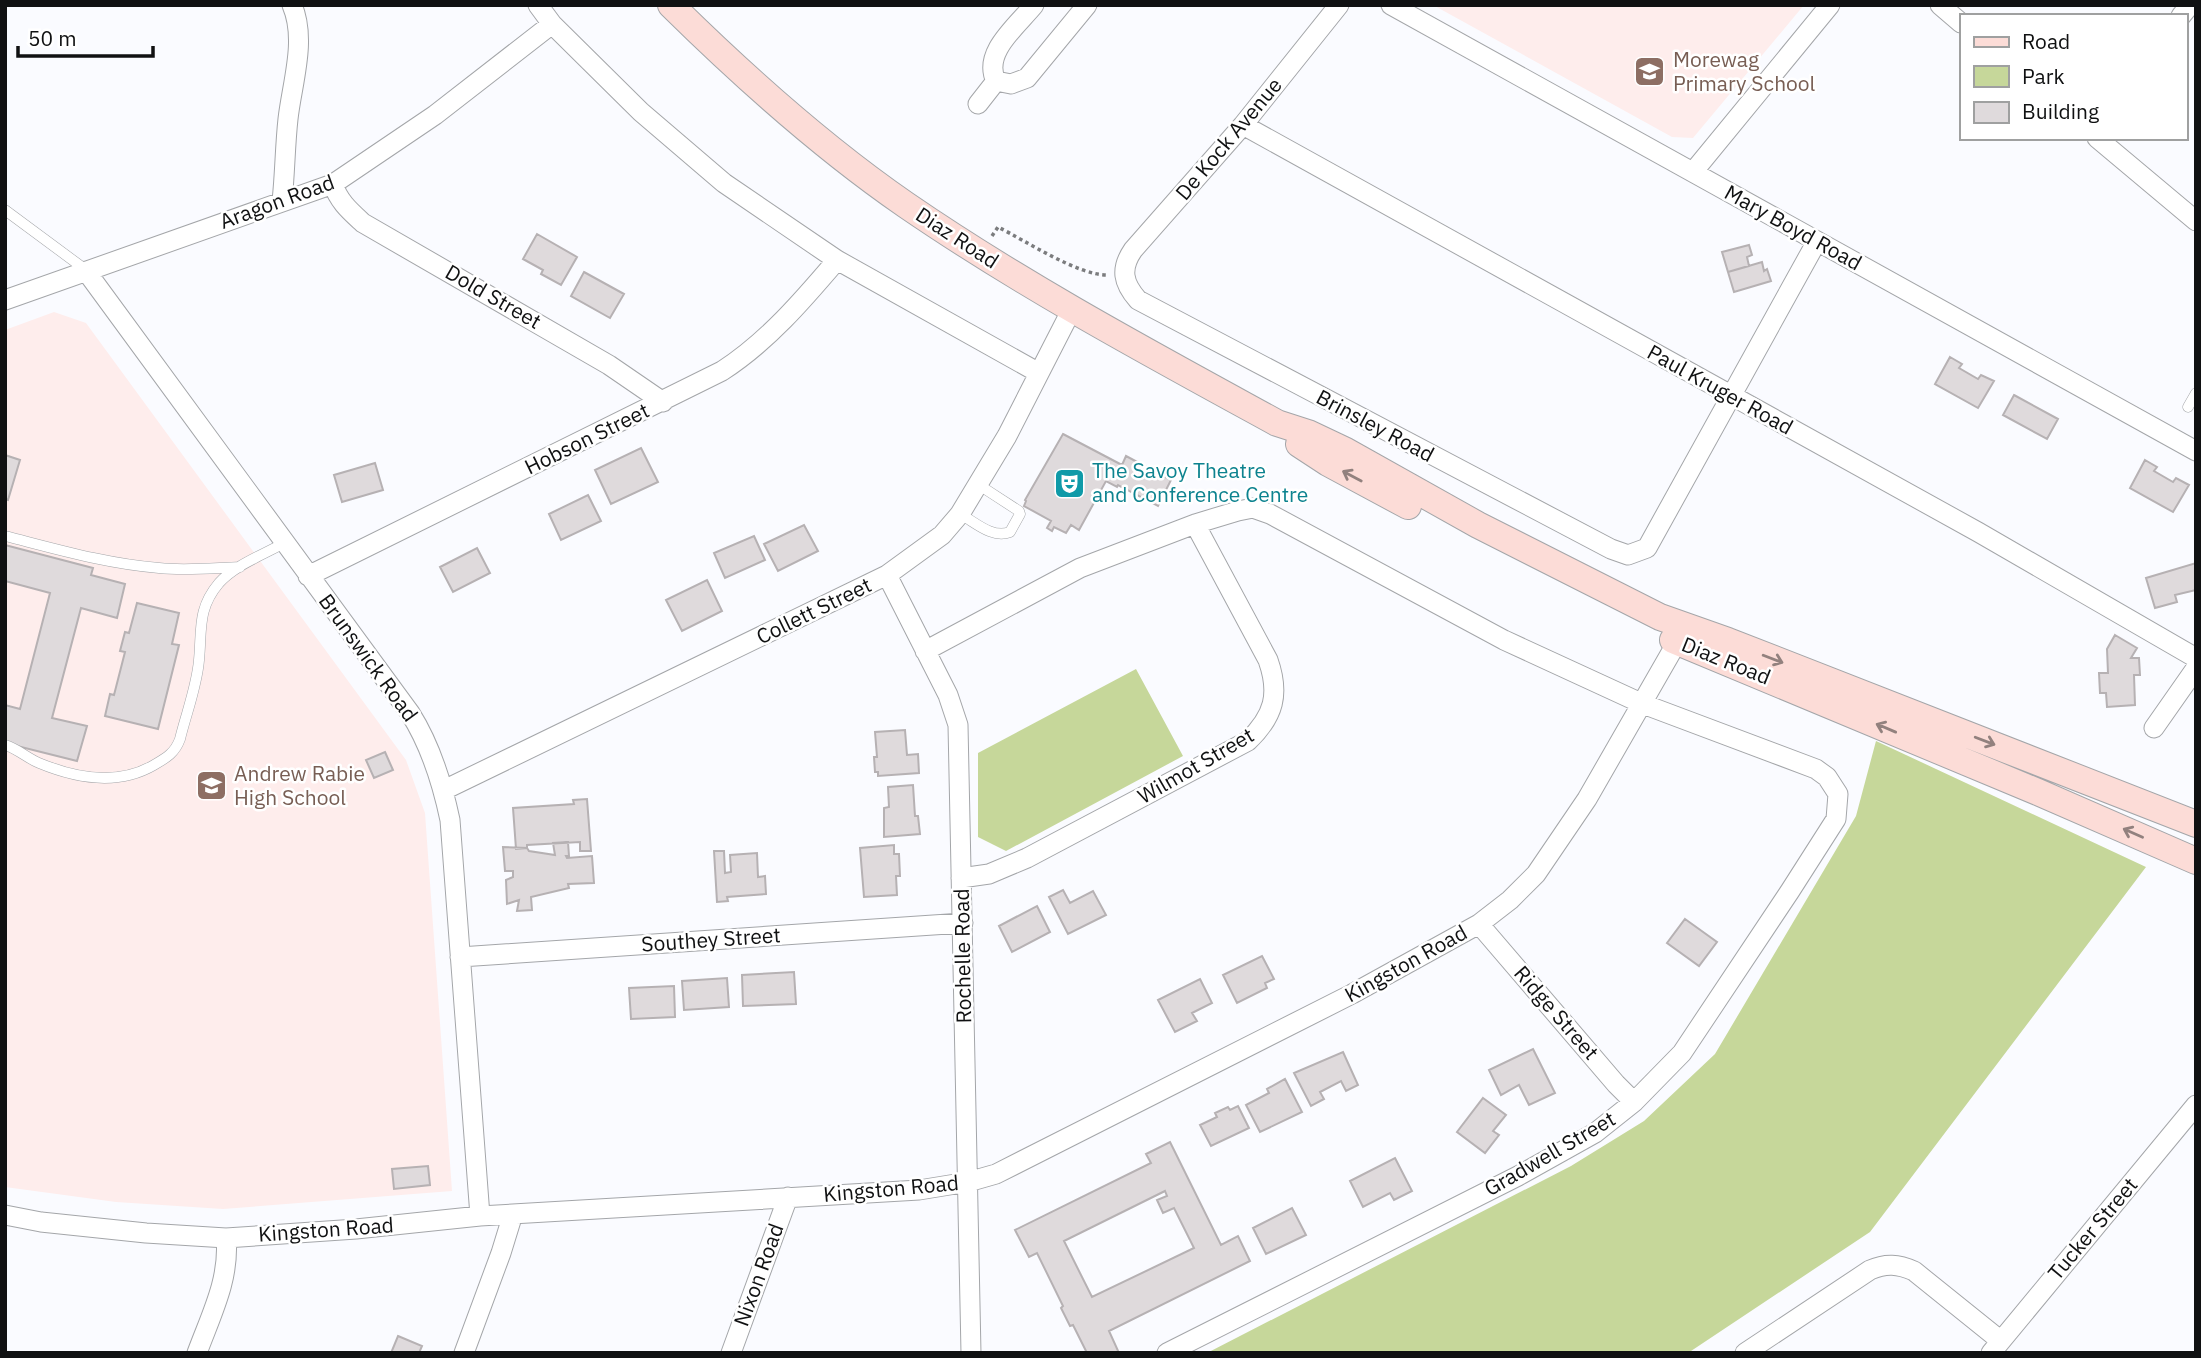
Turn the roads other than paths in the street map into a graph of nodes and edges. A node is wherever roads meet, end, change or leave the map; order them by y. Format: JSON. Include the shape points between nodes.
{"nodes":[{"id":1,"x":292,"y":5,"type":"edge"},
{"id":2,"x":538,"y":5,"type":"edge"},
{"id":3,"x":671,"y":5,"type":"edge"},
{"id":4,"x":1034,"y":5,"type":"edge"},
{"id":5,"x":1087,"y":5,"type":"edge"},
{"id":6,"x":1339,"y":5,"type":"edge"},
{"id":7,"x":1830,"y":5,"type":"edge"},
{"id":8,"x":1940,"y":5,"type":"edge"},
{"id":9,"x":1392,"y":6,"type":"edge"},
{"id":10,"x":1960,"y":22,"type":"edge"},
{"id":11,"x":552,"y":24,"type":"junction"},
{"id":12,"x":996,"y":81,"type":"junction"},
{"id":13,"x":978,"y":104,"type":"dead end"},
{"id":14,"x":1243,"y":125,"type":"junction"},
{"id":15,"x":2099,"y":140,"type":"edge"},
{"id":16,"x":1693,"y":172,"type":"junction"},
{"id":17,"x":333,"y":184,"type":"junction"},
{"id":18,"x":282,"y":201,"type":"junction"},
{"id":19,"x":5,"y":210,"type":"edge"},
{"id":20,"x":2196,"y":221,"type":"edge"},
{"id":21,"x":1817,"y":241,"type":"junction"},
{"id":22,"x":837,"y":260,"type":"junction"},
{"id":23,"x":86,"y":271,"type":"junction"},
{"id":24,"x":1123,"y":274,"type":"joint"},
{"id":25,"x":5,"y":300,"type":"edge"},
{"id":26,"x":1072,"y":309,"type":"junction"},
{"id":27,"x":1039,"y":373,"type":"junction"},
{"id":28,"x":2196,"y":393,"type":"edge"},
{"id":29,"x":1730,"y":396,"type":"junction"},
{"id":30,"x":663,"y":402,"type":"junction"},
{"id":31,"x":2188,"y":407,"type":"dead end"},
{"id":32,"x":2196,"y":451,"type":"edge"},
{"id":33,"x":979,"y":485,"type":"junction"},
{"id":34,"x":960,"y":513,"type":"junction"},
{"id":35,"x":1195,"y":524,"type":"junction"},
{"id":36,"x":5,"y":536,"type":"edge"},
{"id":37,"x":284,"y":543,"type":"junction"},
{"id":38,"x":240,"y":567,"type":"junction"},
{"id":39,"x":887,"y":575,"type":"junction"},
{"id":40,"x":307,"y":576,"type":"junction"},
{"id":41,"x":1682,"y":634,"type":"junction"},
{"id":42,"x":925,"y":651,"type":"junction"},
{"id":43,"x":2196,"y":658,"type":"edge"},
{"id":44,"x":2196,"y":668,"type":"edge"},
{"id":45,"x":1643,"y":704,"type":"junction"},
{"id":46,"x":2154,"y":728,"type":"dead end"},
{"id":47,"x":5,"y":745,"type":"edge"},
{"id":48,"x":443,"y":790,"type":"junction"},
{"id":49,"x":2196,"y":824,"type":"edge"},
{"id":50,"x":2196,"y":860,"type":"edge"},
{"id":51,"x":961,"y":878,"type":"junction"},
{"id":52,"x":963,"y":923,"type":"junction"},
{"id":53,"x":1479,"y":924,"type":"junction"},
{"id":54,"x":460,"y":957,"type":"junction"},
{"id":55,"x":1634,"y":1102,"type":"junction"},
{"id":56,"x":2196,"y":1105,"type":"edge"},
{"id":57,"x":968,"y":1182,"type":"junction"},
{"id":58,"x":788,"y":1197,"type":"junction"},
{"id":59,"x":513,"y":1214,"type":"junction"},
{"id":60,"x":5,"y":1215,"type":"edge"},
{"id":61,"x":480,"y":1216,"type":"junction"},
{"id":62,"x":226,"y":1238,"type":"junction"},
{"id":63,"x":1996,"y":1347,"type":"edge"},
{"id":64,"x":197,"y":1353,"type":"edge"},
{"id":65,"x":464,"y":1353,"type":"edge"},
{"id":66,"x":731,"y":1353,"type":"edge"},
{"id":67,"x":971,"y":1353,"type":"edge"},
{"id":68,"x":1167,"y":1353,"type":"edge"},
{"id":69,"x":1745,"y":1353,"type":"edge"}],
"edges":[{"from":1,"to":18,"type":"street","via":[[298,56]]},
{"from":2,"to":11,"type":"street"},
{"from":3,"to":26,"type":"street","name":"Diaz Road","via":[[838,155],[904,204]]},
{"from":4,"to":12,"type":"street","via":[[993,55]]},
{"from":5,"to":12,"type":"street","via":[[1027,78],[1012,84]]},
{"from":6,"to":14,"type":"street","name":"De Kock Avenue"},
{"from":7,"to":16,"type":"street"},
{"from":8,"to":10,"type":"street"},
{"from":9,"to":16,"type":"street","name":"Mary Boyd Road"},
{"from":11,"to":17,"type":"street","name":"Aragon Road","via":[[435,115]]},
{"from":11,"to":22,"type":"street","via":[[690,155]]},
{"from":12,"to":13,"type":"street"},
{"from":14,"to":24,"type":"street","name":"De Kock Avenue","via":[[1133,250]]},
{"from":14,"to":29,"type":"street","name":"Paul Kruger Road"},
{"from":15,"to":20,"type":"street"},
{"from":16,"to":21,"type":"street","name":"Mary Boyd Road"},
{"from":17,"to":18,"type":"street","name":"Aragon Road"},
{"from":17,"to":30,"type":"street","name":"Dold Street","via":[[345,207],[363,223],[609,365]]},
{"from":18,"to":23,"type":"street","name":"Aragon Road"},
{"from":19,"to":23,"type":"lane","name":"Brunswick Road"},
{"from":21,"to":29,"type":"street"},
{"from":21,"to":32,"type":"street","name":"Mary Boyd Road"},
{"from":22,"to":27,"type":"street"},
{"from":22,"to":30,"type":"street","name":"Hobson Street","via":[[743,358]]},
{"from":23,"to":25,"type":"street","name":"Aragon Road"},
{"from":23,"to":37,"type":"street","name":"Brunswick Road"},
{"from":24,"to":29,"type":"street","name":"Brinsley Road","via":[[1138,300],[1628,555],[1647,548]]},
{"from":26,"to":27,"type":"street","name":"Collett Street"},
{"from":26,"to":41,"type":"street","name":"Diaz Road","via":[[1277,423],[1328,463],[1541,577]]},
{"from":27,"to":33,"type":"street","name":"Collett Street"},
{"from":28,"to":31,"type":"lane"},
{"from":29,"to":43,"type":"street","name":"Paul Kruger Road"},
{"from":30,"to":40,"type":"street","name":"Hobson Street"},
{"from":33,"to":34,"type":"street","name":"Collett Street"},
{"from":33,"to":34,"type":"lane","via":[[1020,511],[1010,532],[993,533]]},
{"from":34,"to":39,"type":"street","name":"Collett Street","via":[[927,548]]},
{"from":35,"to":42,"type":"street","via":[[1080,568]]},
{"from":35,"to":45,"type":"street","via":[[1246,509],[1262,510],[1504,640]]},
{"from":35,"to":51,"type":"street","name":"Wilmot Street","via":[[1275,679],[1275,697],[1262,728],[1248,741],[1027,858],[989,874]]},
{"from":36,"to":38,"type":"lane","via":[[135,566]]},
{"from":37,"to":38,"type":"lane"},
{"from":37,"to":40,"type":"street","name":"Brunswick Road"},
{"from":38,"to":47,"type":"lane","via":[[220,581],[201,619],[199,661],[180,739],[167,757],[132,775],[97,778],[39,763]]},
{"from":39,"to":42,"type":"street","name":"Rochelle Road"},
{"from":39,"to":48,"type":"street","name":"Collett Street"},
{"from":40,"to":48,"type":"street","name":"Brunswick Road","via":[[410,713]]},
{"from":41,"to":45,"type":"street","name":"Kingston Road"},
{"from":41,"to":49,"type":"street","name":"Diaz Road","one_way":true},
{"from":50,"to":41,"type":"street","name":"Diaz Road","one_way":true},
{"from":42,"to":51,"type":"street","name":"Rochelle Road","via":[[958,725]]},
{"from":44,"to":46,"type":"street"},
{"from":45,"to":53,"type":"street","name":"Kingston Road","via":[[1536,874]]},
{"from":45,"to":55,"type":"street","name":"Gradwell Street","via":[[1816,769],[1828,777],[1838,794],[1836,819],[1790,891],[1682,1052]]},
{"from":48,"to":54,"type":"street","name":"Brunswick Road","via":[[450,820]]},
{"from":51,"to":52,"type":"street","name":"Rochelle Road"},
{"from":52,"to":54,"type":"street","name":"Southey Street"},
{"from":52,"to":57,"type":"street","name":"Rochelle Road"},
{"from":53,"to":55,"type":"street","name":"Ridge Street"},
{"from":53,"to":57,"type":"street","name":"Kingston Road","via":[[1352,994],[996,1174]]},
{"from":54,"to":61,"type":"street","name":"Brunswick Road"},
{"from":55,"to":68,"type":"street","name":"Gradwell Street","via":[[1595,1133],[1518,1176]]},
{"from":56,"to":63,"type":"street","name":"Tucker Street"},
{"from":57,"to":58,"type":"street","name":"Kingston Road","via":[[919,1190]]},
{"from":57,"to":67,"type":"street","name":"Rochelle Road"},
{"from":58,"to":59,"type":"street","name":"Kingston Road"},
{"from":58,"to":66,"type":"street","name":"Nixon Road"},
{"from":59,"to":61,"type":"street","name":"Kingston Road"},
{"from":59,"to":65,"type":"street"},
{"from":60,"to":62,"type":"street","name":"Kingston Road"},
{"from":61,"to":62,"type":"street","name":"Kingston Road"},
{"from":62,"to":64,"type":"street","via":[[224,1278]]},
{"from":63,"to":69,"type":"street","via":[[1914,1271],[1887,1264],[1870,1270]]}]}
